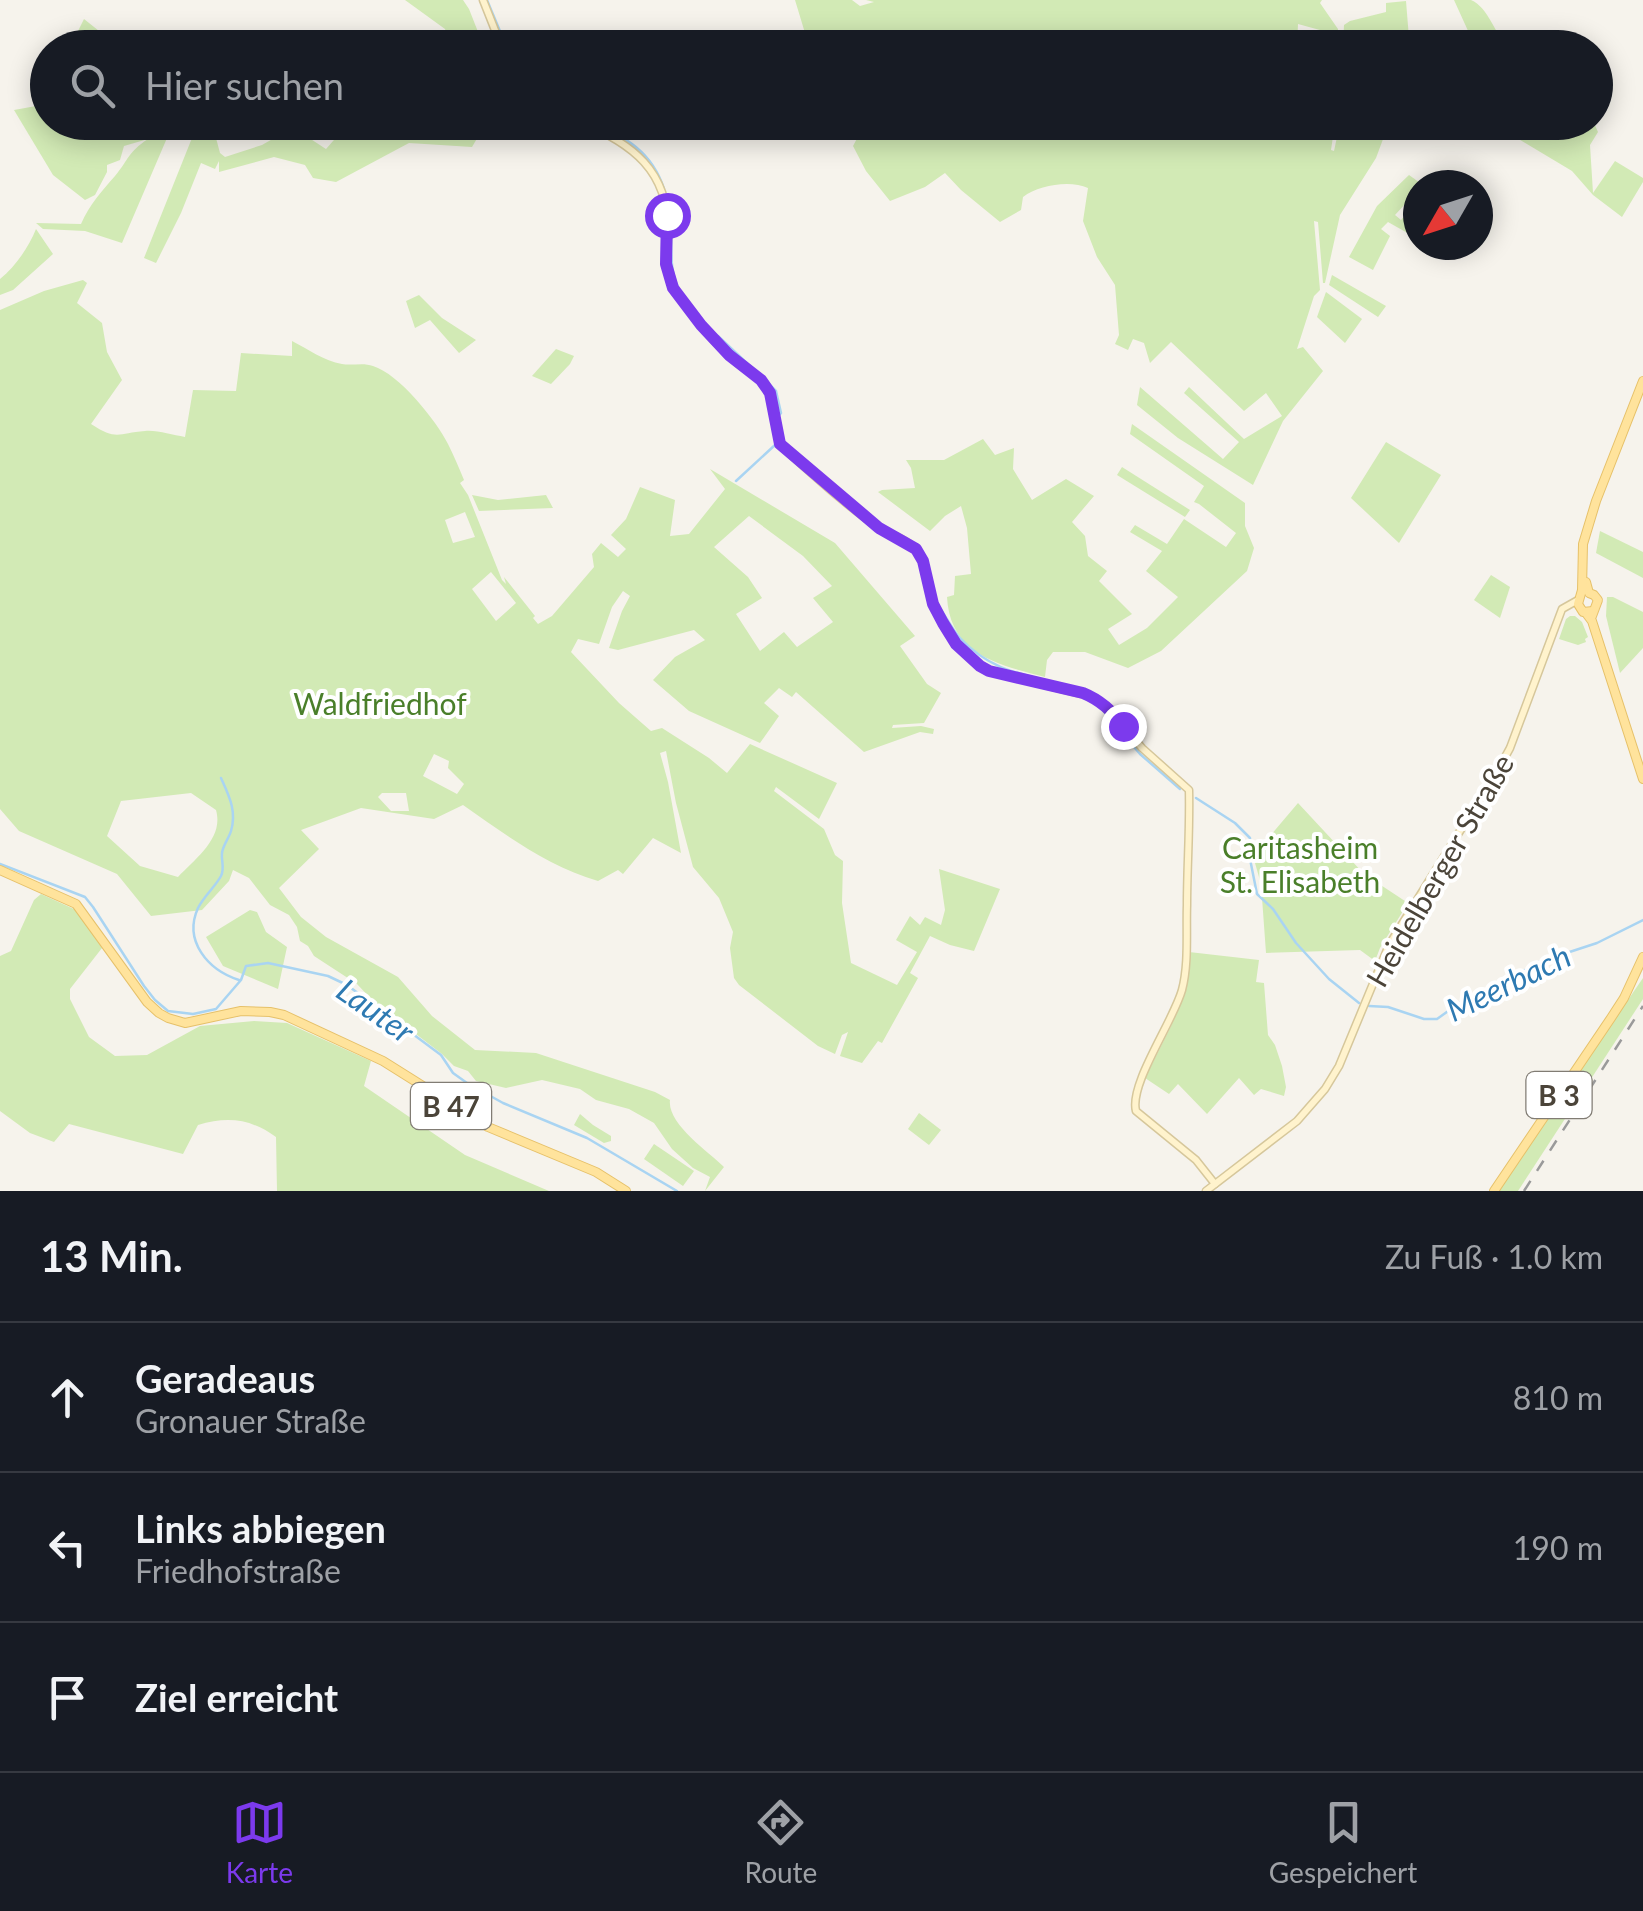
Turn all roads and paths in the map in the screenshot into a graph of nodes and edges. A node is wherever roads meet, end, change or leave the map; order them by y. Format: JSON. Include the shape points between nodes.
{"nodes":[{"id":1,"x":483,"y":0,"type":"edge"},
{"id":2,"x":495,"y":30,"type":"edge"},
{"id":3,"x":618,"y":140,"type":"edge"},
{"id":4,"x":1643,"y":381,"type":"edge"},
{"id":5,"x":1582,"y":596,"type":"junction"},
{"id":6,"x":1560,"y":614,"type":"junction"},
{"id":7,"x":1588,"y":614,"type":"junction"},
{"id":8,"x":1643,"y":779,"type":"edge"},
{"id":9,"x":0,"y":870,"type":"edge"},
{"id":10,"x":1643,"y":957,"type":"edge"},
{"id":11,"x":1215,"y":1184,"type":"junction"},
{"id":12,"x":626,"y":1191,"type":"edge"},
{"id":13,"x":1206,"y":1191,"type":"edge"},
{"id":14,"x":1494,"y":1191,"type":"edge"}],
"edges":[{"from":1,"to":2,"type":"street"},
{"from":3,"to":11,"type":"street","via":[[653,172],[668,219],[666,264],[673,288],[770,393],[780,444],[879,528],[916,549],[943,623],[980,666],[1093,697],[1189,790],[1183,985],[1134,1102]]},
{"from":4,"to":5,"type":"main road","via":[[1586,533]]},
{"from":5,"to":6,"type":"street"},
{"from":5,"to":7,"type":"main road"},
{"from":5,"to":7,"type":"main road","via":[[1598,600]]},
{"from":6,"to":7,"type":"street","via":[[1571,608]]},
{"from":6,"to":11,"type":"street","name":"Heidelberger Straße","via":[[1510,748],[1390,945],[1333,1077],[1297,1121]]},
{"from":7,"to":8,"type":"main road"},
{"from":9,"to":12,"type":"main road","number":"B 47","via":[[76,904],[147,1002],[168,1018],[197,1022],[252,1010],[284,1015],[394,1066],[488,1127]]},
{"from":10,"to":14,"type":"main road","number":"B 3","via":[[1624,998]]},
{"from":11,"to":13,"type":"street","name":"Heidelberger Straße"}]}
